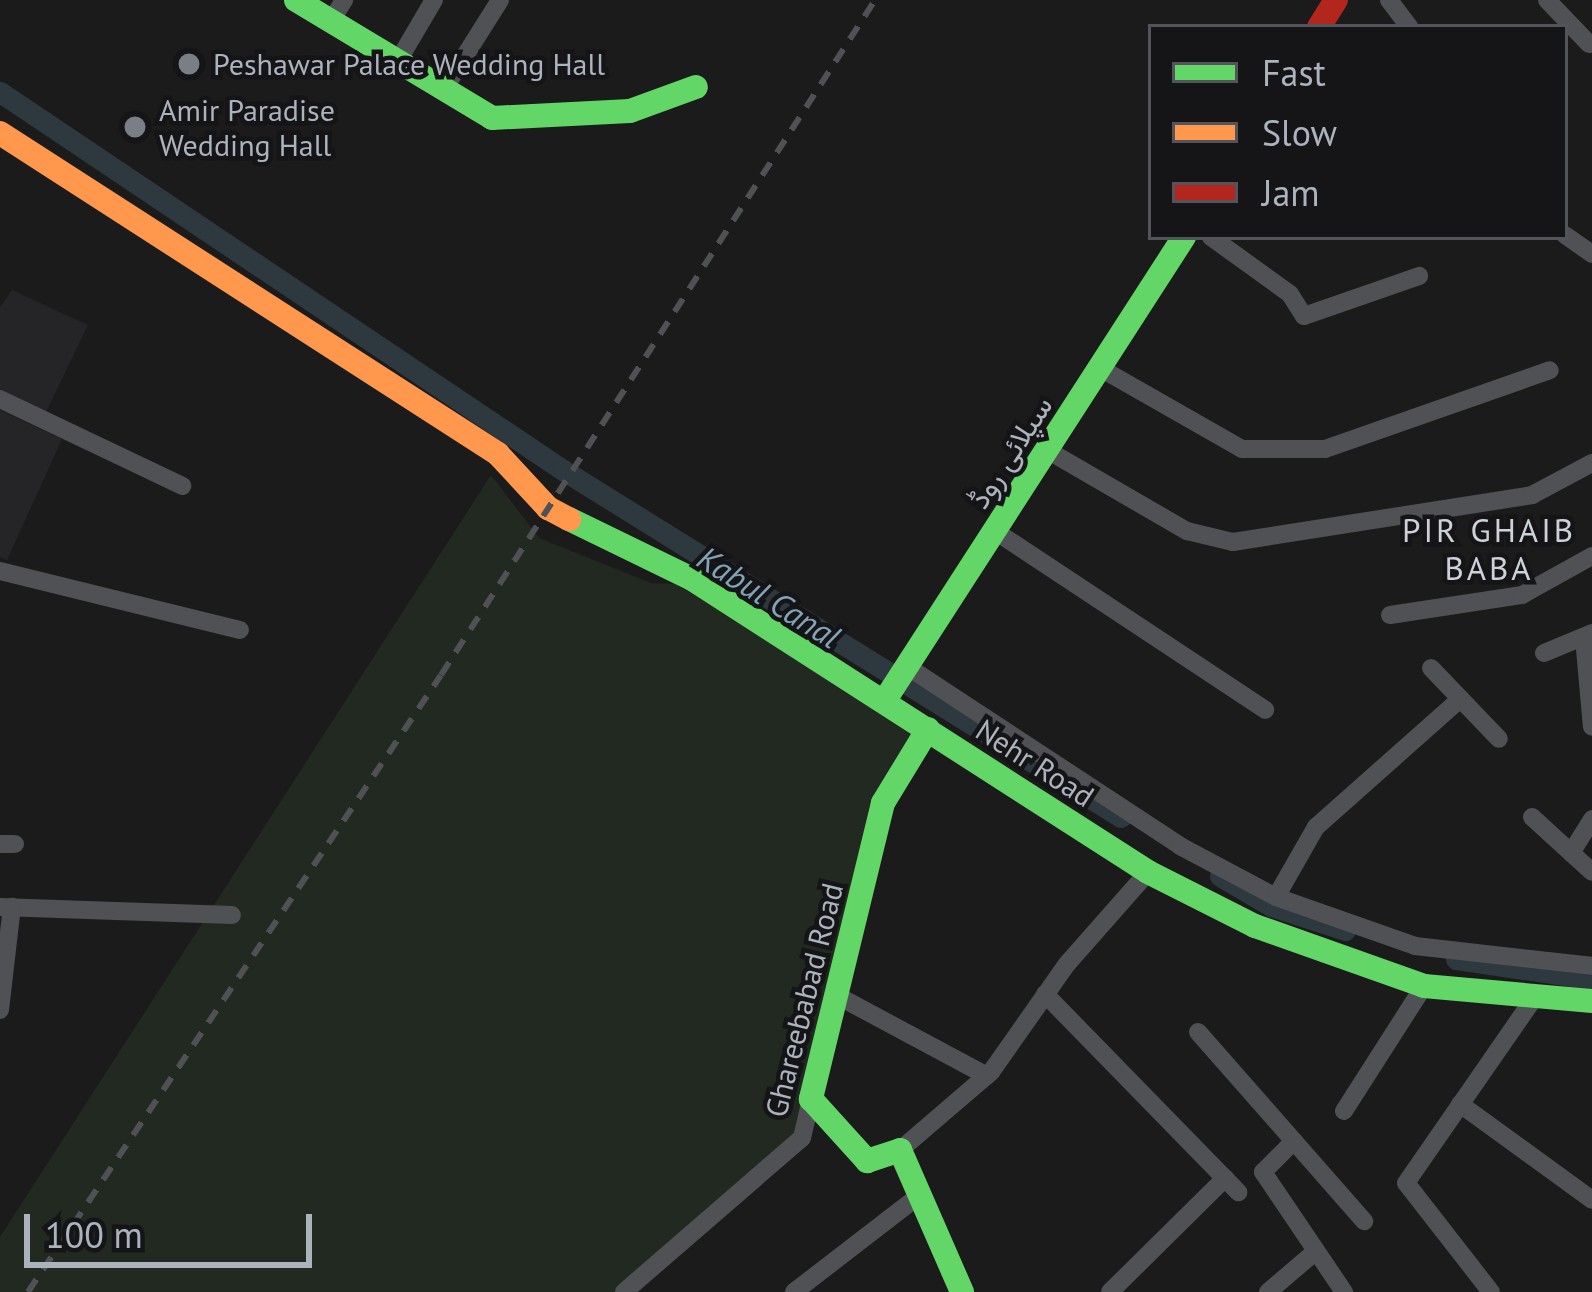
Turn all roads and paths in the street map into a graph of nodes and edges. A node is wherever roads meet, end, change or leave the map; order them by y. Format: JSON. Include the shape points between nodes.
{"nodes":[{"id":1,"x":296,"y":0,"type":"edge"},
{"id":2,"x":434,"y":0,"type":"edge"},
{"id":3,"x":500,"y":0,"type":"edge"},
{"id":4,"x":1547,"y":0,"type":"edge"},
{"id":5,"x":338,"y":11,"type":"edge"},
{"id":6,"x":1589,"y":44,"type":"edge"},
{"id":7,"x":398,"y":62,"type":"junction"},
{"id":8,"x":696,"y":87,"type":"dead end"},
{"id":9,"x":444,"y":89,"type":"junction"},
{"id":10,"x":0,"y":133,"type":"edge"},
{"id":11,"x":1182,"y":240,"type":"edge"},
{"id":12,"x":1215,"y":240,"type":"edge"},
{"id":13,"x":1419,"y":276,"type":"dead end"},
{"id":14,"x":1100,"y":368,"type":"junction"},
{"id":15,"x":1550,"y":370,"type":"dead end"},
{"id":16,"x":0,"y":399,"type":"edge"},
{"id":17,"x":1047,"y":450,"type":"junction"},
{"id":18,"x":1592,"y":463,"type":"edge"},
{"id":19,"x":182,"y":486,"type":"dead end"},
{"id":20,"x":995,"y":531,"type":"junction"},
{"id":21,"x":1592,"y":556,"type":"edge"},
{"id":22,"x":0,"y":571,"type":"edge"},
{"id":23,"x":1390,"y":615,"type":"dead end"},
{"id":24,"x":240,"y":630,"type":"dead end"},
{"id":25,"x":1588,"y":636,"type":"edge"},
{"id":26,"x":1544,"y":653,"type":"dead end"},
{"id":27,"x":908,"y":667,"type":"junction"},
{"id":28,"x":1430,"y":668,"type":"dead end"},
{"id":29,"x":886,"y":699,"type":"junction"},
{"id":30,"x":1460,"y":699,"type":"junction"},
{"id":31,"x":1265,"y":710,"type":"dead end"},
{"id":32,"x":1592,"y":727,"type":"edge"},
{"id":33,"x":928,"y":729,"type":"junction"},
{"id":34,"x":1499,"y":739,"type":"dead end"},
{"id":35,"x":1532,"y":817,"type":"dead end"},
{"id":36,"x":1592,"y":819,"type":"edge"},
{"id":37,"x":1571,"y":853,"type":"junction"},
{"id":38,"x":1148,"y":872,"type":"junction"},
{"id":39,"x":1592,"y":872,"type":"edge"},
{"id":40,"x":1276,"y":897,"type":"junction"},
{"id":41,"x":6,"y":907,"type":"edge"},
{"id":42,"x":232,"y":915,"type":"dead end"},
{"id":43,"x":1592,"y":966,"type":"edge"},
{"id":44,"x":1424,"y":986,"type":"junction"},
{"id":45,"x":1046,"y":994,"type":"junction"},
{"id":46,"x":836,"y":995,"type":"junction"},
{"id":47,"x":1532,"y":1001,"type":"junction"},
{"id":48,"x":1592,"y":1001,"type":"edge"},
{"id":49,"x":0,"y":1010,"type":"edge"},
{"id":50,"x":1198,"y":1032,"type":"dead end"},
{"id":51,"x":987,"y":1076,"type":"junction"},
{"id":52,"x":811,"y":1099,"type":"junction"},
{"id":53,"x":1460,"y":1104,"type":"junction"},
{"id":54,"x":1344,"y":1111,"type":"dead end"},
{"id":55,"x":1294,"y":1141,"type":"junction"},
{"id":56,"x":900,"y":1150,"type":"junction"},
{"id":57,"x":920,"y":1195,"type":"junction"},
{"id":58,"x":1592,"y":1200,"type":"edge"},
{"id":59,"x":1364,"y":1221,"type":"dead end"},
{"id":60,"x":1316,"y":1251,"type":"junction"},
{"id":61,"x":624,"y":1292,"type":"edge"},
{"id":62,"x":794,"y":1292,"type":"edge"},
{"id":63,"x":962,"y":1292,"type":"edge"},
{"id":64,"x":1110,"y":1292,"type":"edge"},
{"id":65,"x":1268,"y":1292,"type":"edge"},
{"id":66,"x":1344,"y":1292,"type":"edge"},
{"id":67,"x":1491,"y":1292,"type":"edge"}],
"edges":[{"from":1,"to":5,"type":"main road"},
{"from":2,"to":7,"type":"street"},
{"from":3,"to":9,"type":"street"},
{"from":4,"to":6,"type":"street"},
{"from":5,"to":7,"type":"main road"},
{"from":7,"to":9,"type":"main road"},
{"from":8,"to":9,"type":"main road","via":[[630,112],[492,118]]},
{"from":10,"to":29,"type":"main road","name":"Nehr Road","via":[[498,454],[548,508],[692,579]]},
{"from":11,"to":14,"type":"main road","name":"سپلائی روڈ"},
{"from":12,"to":13,"type":"street","via":[[1290,294],[1304,316]]},
{"from":14,"to":15,"type":"street","via":[[1242,449],[1324,449]]},
{"from":14,"to":17,"type":"main road","name":"سپلائی روڈ"},
{"from":16,"to":19,"type":"street"},
{"from":17,"to":18,"type":"street","via":[[1186,531],[1233,542],[1532,495]]},
{"from":17,"to":20,"type":"main road","name":"سپلائی روڈ"},
{"from":20,"to":27,"type":"main road","name":"سپلائی روڈ"},
{"from":20,"to":31,"type":"street"},
{"from":21,"to":23,"type":"street","via":[[1522,595]]},
{"from":22,"to":24,"type":"street"},
{"from":25,"to":26,"type":"street"},
{"from":25,"to":32,"type":"street"},
{"from":27,"to":29,"type":"main road","name":"سپلائی روڈ"},
{"from":27,"to":40,"type":"street","via":[[1180,846]]},
{"from":28,"to":30,"type":"street"},
{"from":29,"to":33,"type":"main road","name":"Nehr Road"},
{"from":30,"to":34,"type":"street"},
{"from":30,"to":40,"type":"street","via":[[1316,827]]},
{"from":33,"to":38,"type":"main road","name":"Nehr Road"},
{"from":33,"to":46,"type":"main road","name":"Ghareebabad Road","via":[[883,803]]},
{"from":35,"to":37,"type":"street"},
{"from":36,"to":37,"type":"street"},
{"from":37,"to":39,"type":"street"},
{"from":38,"to":44,"type":"main road","name":"Nehr Road","via":[[1255,926]]},
{"from":38,"to":45,"type":"street"},
{"from":40,"to":43,"type":"street","via":[[1415,946]]},
{"from":41,"to":42,"type":"street"},
{"from":41,"to":49,"type":"street"},
{"from":44,"to":47,"type":"main road","name":"Nehr Road"},
{"from":44,"to":54,"type":"street"},
{"from":45,"to":51,"type":"street"},
{"from":45,"to":64,"type":"street","via":[[1231,1185]]},
{"from":46,"to":51,"type":"street"},
{"from":46,"to":52,"type":"main road","name":"Ghareebabad Road"},
{"from":47,"to":48,"type":"main road","name":"Nehr Road"},
{"from":47,"to":53,"type":"street"},
{"from":50,"to":55,"type":"street"},
{"from":51,"to":56,"type":"street"},
{"from":52,"to":56,"type":"main road","via":[[867,1161]]},
{"from":52,"to":61,"type":"street","name":"Ghareebabad Road","via":[[802,1138]]},
{"from":53,"to":58,"type":"street"},
{"from":53,"to":67,"type":"street","via":[[1406,1183]]},
{"from":55,"to":59,"type":"street"},
{"from":55,"to":60,"type":"street","via":[[1263,1172]]},
{"from":56,"to":57,"type":"main road"},
{"from":57,"to":62,"type":"street"},
{"from":57,"to":63,"type":"main road"},
{"from":60,"to":65,"type":"street"},
{"from":60,"to":66,"type":"street"}]}
